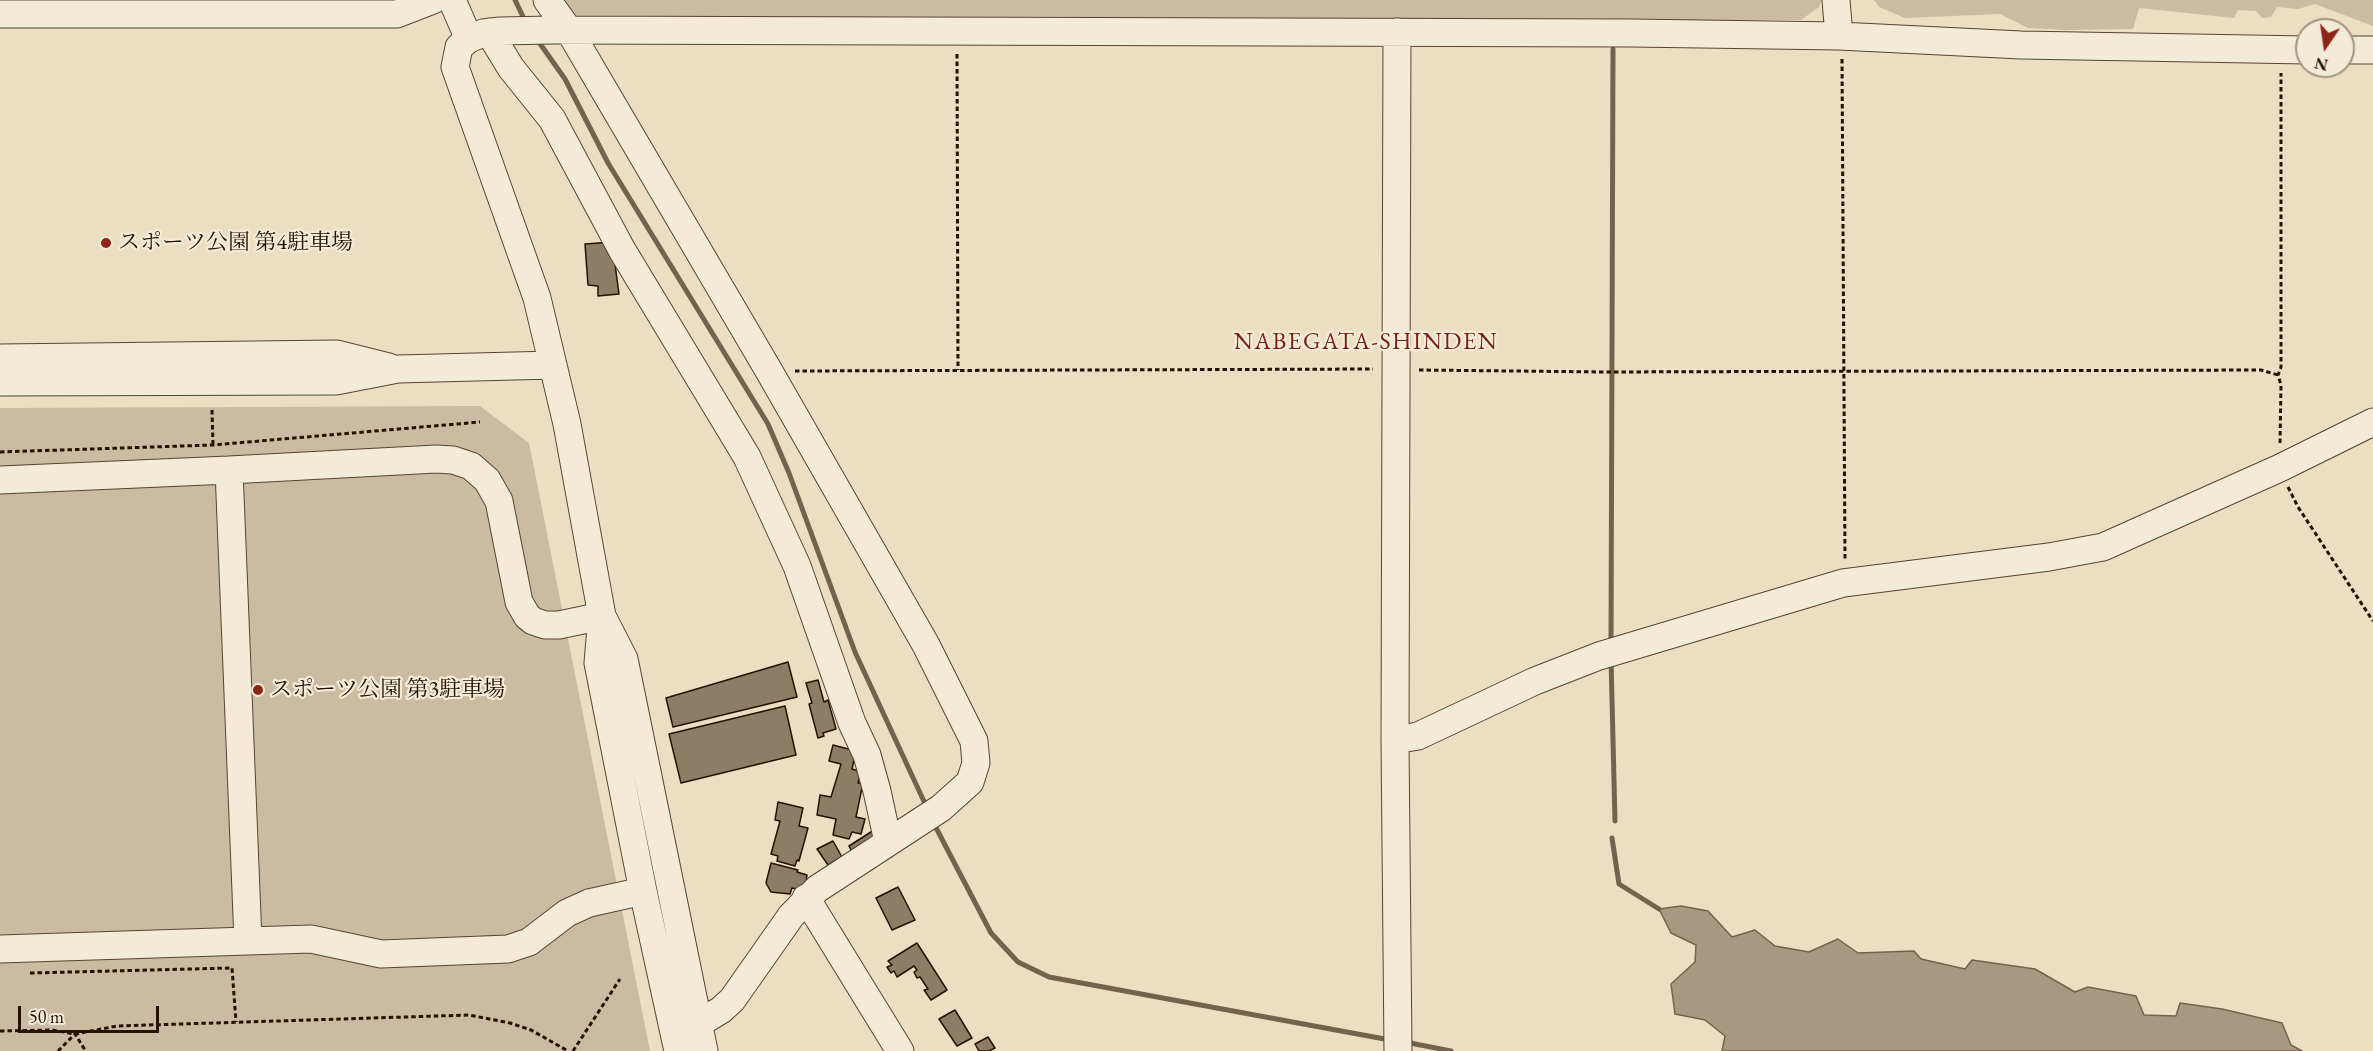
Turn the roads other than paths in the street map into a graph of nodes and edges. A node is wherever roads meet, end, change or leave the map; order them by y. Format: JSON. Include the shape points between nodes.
{"nodes":[{"id":1,"x":433,"y":0,"type":"edge"},
{"id":2,"x":452,"y":0,"type":"edge"},
{"id":3,"x":547,"y":0,"type":"edge"},
{"id":4,"x":1836,"y":0,"type":"edge"},
{"id":5,"x":0,"y":14,"type":"edge"},
{"id":6,"x":561,"y":31,"type":"junction"},
{"id":7,"x":1397,"y":32,"type":"junction"},
{"id":8,"x":486,"y":34,"type":"junction"},
{"id":9,"x":1839,"y":36,"type":"junction"},
{"id":10,"x":2294,"y":50,"type":"edge"},
{"id":11,"x":2355,"y":50,"type":"edge"},
{"id":12,"x":2373,"y":50,"type":"edge"},
{"id":13,"x":0,"y":358,"type":"edge"},
{"id":14,"x":554,"y":365,"type":"junction"},
{"id":15,"x":398,"y":369,"type":"junction"},
{"id":16,"x":0,"y":382,"type":"edge"},
{"id":17,"x":2373,"y":422,"type":"edge"},
{"id":18,"x":217,"y":462,"type":"junction"},
{"id":19,"x":0,"y":480,"type":"edge"},
{"id":20,"x":602,"y":616,"type":"junction"},
{"id":21,"x":1395,"y":740,"type":"junction"},
{"id":22,"x":891,"y":840,"type":"junction"},
{"id":23,"x":643,"y":891,"type":"junction"},
{"id":24,"x":806,"y":898,"type":"junction"},
{"id":25,"x":248,"y":941,"type":"junction"},
{"id":26,"x":0,"y":948,"type":"edge"},
{"id":27,"x":699,"y":1023,"type":"junction"},
{"id":28,"x":677,"y":1044,"type":"edge"},
{"id":29,"x":704,"y":1051,"type":"edge"},
{"id":30,"x":900,"y":1051,"type":"edge"},
{"id":31,"x":1398,"y":1051,"type":"edge"}],
"edges":[{"from":1,"to":5,"type":"street","via":[[397,14]]},
{"from":2,"to":8,"type":"street"},
{"from":3,"to":6,"type":"street"},
{"from":4,"to":9,"type":"street"},
{"from":6,"to":7,"type":"street"},
{"from":6,"to":8,"type":"street"},
{"from":6,"to":22,"type":"street","via":[[769,371],[926,645],[974,741],[976,763],[970,782],[941,808]]},
{"from":7,"to":9,"type":"street"},
{"from":7,"to":21,"type":"street"},
{"from":8,"to":14,"type":"street","via":[[459,47],[455,68],[537,298]]},
{"from":8,"to":22,"type":"street","via":[[552,118],[622,250],[747,457],[797,566],[867,755]]},
{"from":9,"to":10,"type":"street","via":[[2021,45]]},
{"from":11,"to":12,"type":"street"},
{"from":13,"to":15,"type":"street","via":[[337,354]]},
{"from":14,"to":15,"type":"street"},
{"from":14,"to":20,"type":"street"},
{"from":15,"to":16,"type":"street","via":[[336,381]]},
{"from":17,"to":21,"type":"street","via":[[2103,547],[1846,583],[1599,656],[1535,681],[1418,736]]},
{"from":18,"to":19,"type":"street"},
{"from":18,"to":20,"type":"street","via":[[435,459],[471,466],[487,480],[499,501],[519,602],[526,616],[545,625]]},
{"from":18,"to":25,"type":"street"},
{"from":20,"to":23,"type":"street","via":[[598,663]]},
{"from":20,"to":27,"type":"street","via":[[624,659]]},
{"from":21,"to":31,"type":"street"},
{"from":22,"to":24,"type":"street"},
{"from":23,"to":25,"type":"street","via":[[589,903],[567,913],[529,942],[508,949],[381,954],[312,939]]},
{"from":23,"to":28,"type":"street"},
{"from":24,"to":27,"type":"street","via":[[732,1000]]},
{"from":24,"to":30,"type":"street"},
{"from":25,"to":26,"type":"street"},
{"from":27,"to":28,"type":"street"},
{"from":27,"to":29,"type":"street"}]}
